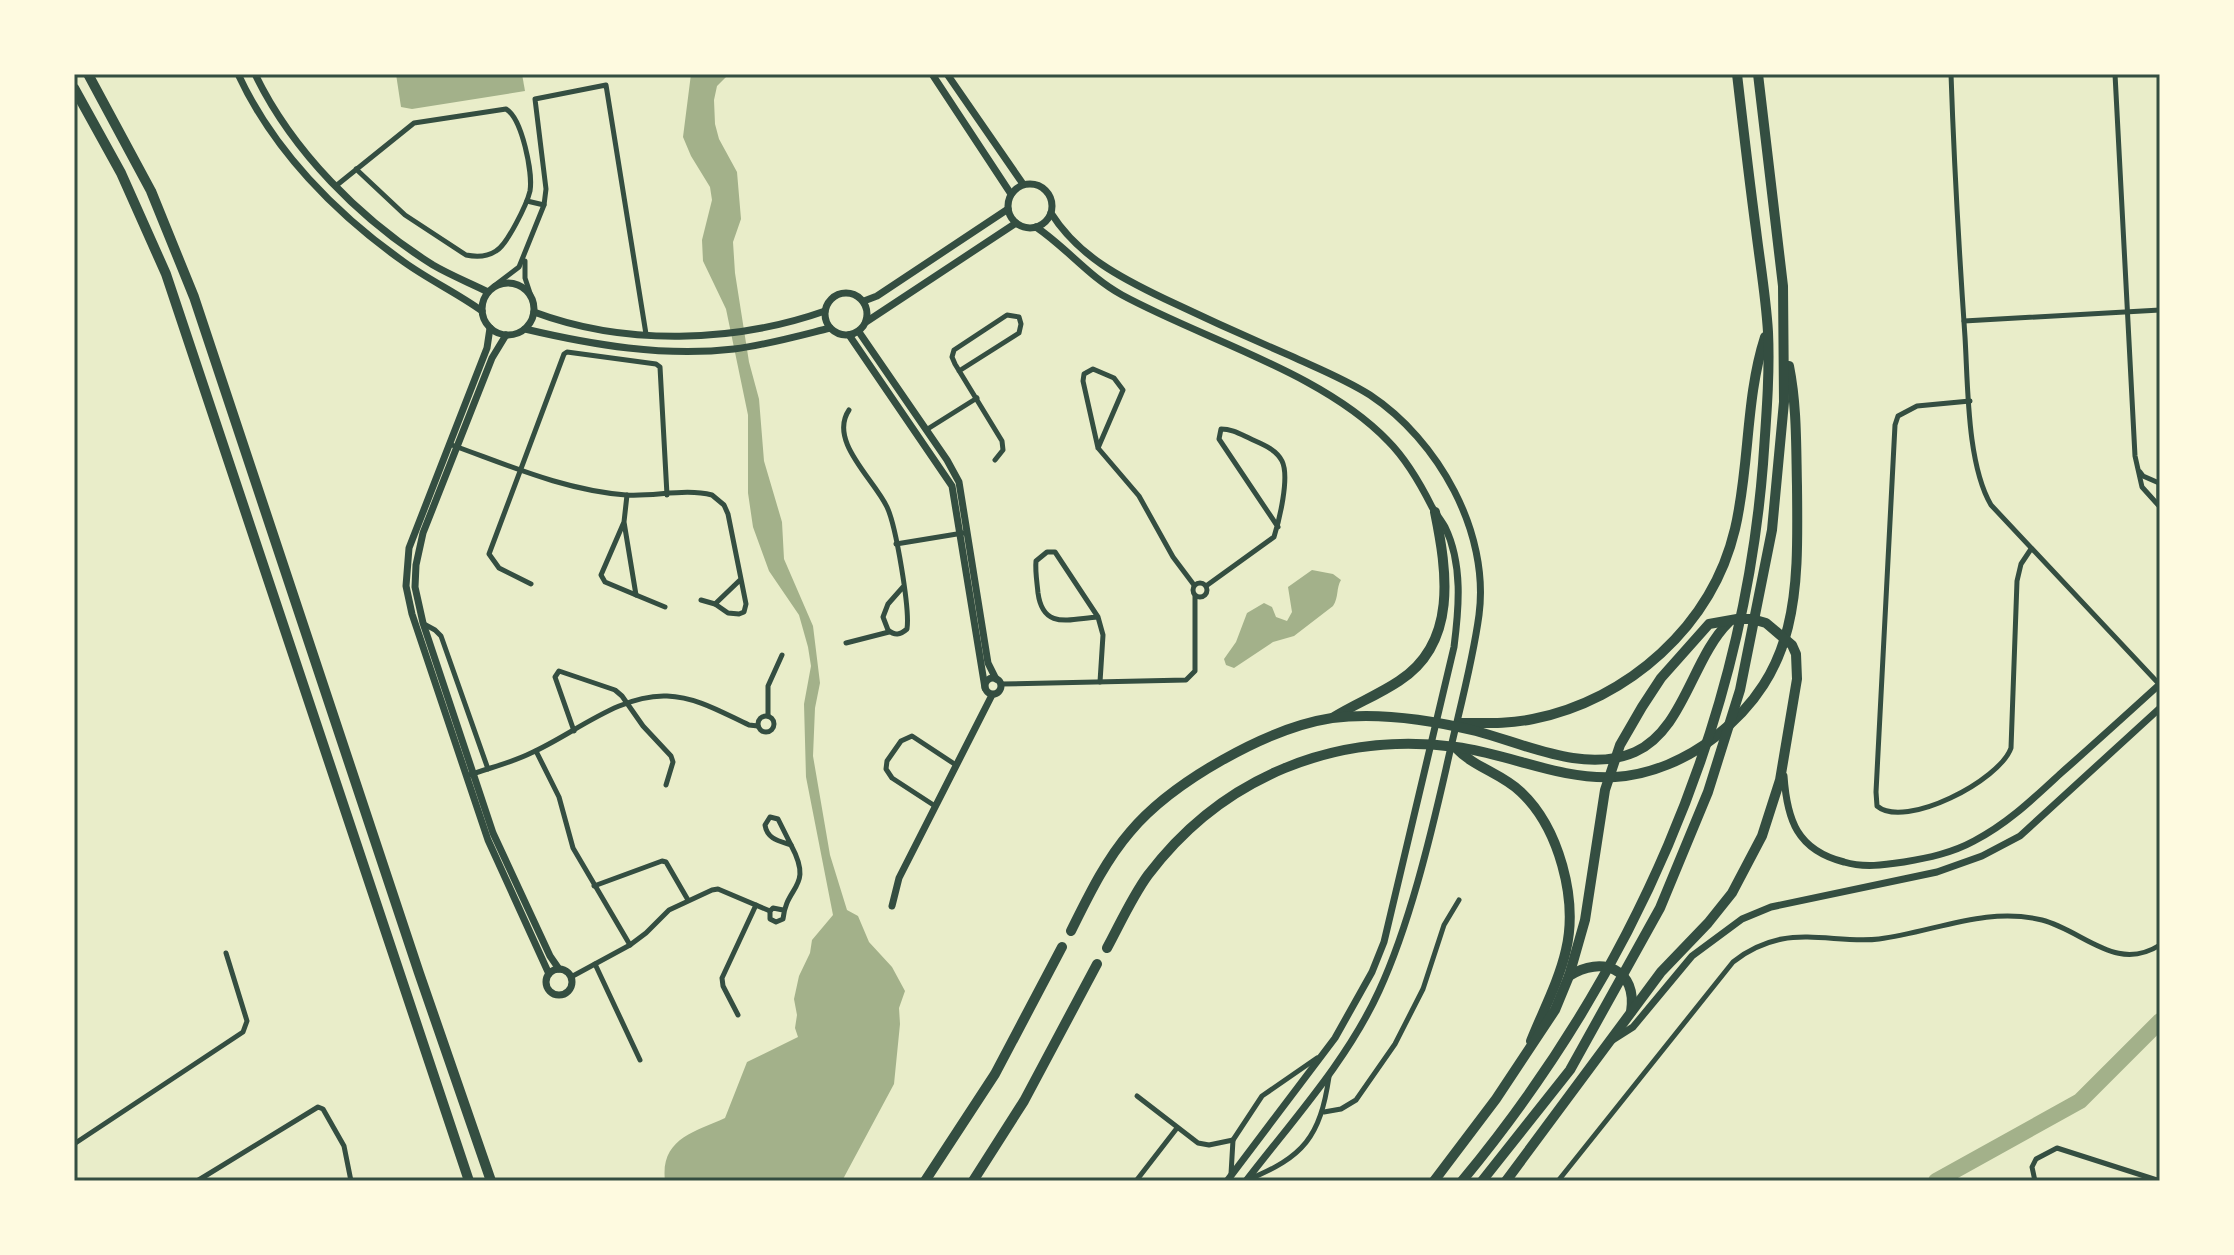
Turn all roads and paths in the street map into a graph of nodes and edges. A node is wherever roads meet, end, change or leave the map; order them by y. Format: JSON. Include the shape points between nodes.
{"nodes":[{"id":1,"x":88,"y":74,"type":"edge"},
{"id":2,"x":238,"y":74,"type":"edge"},
{"id":3,"x":255,"y":74,"type":"edge"},
{"id":4,"x":932,"y":74,"type":"edge"},
{"id":5,"x":947,"y":74,"type":"edge"},
{"id":6,"x":1737,"y":74,"type":"edge"},
{"id":7,"x":1758,"y":74,"type":"edge"},
{"id":8,"x":1951,"y":74,"type":"edge"},
{"id":9,"x":2115,"y":74,"type":"edge"},
{"id":10,"x":74,"y":88,"type":"edge"},
{"id":11,"x":356,"y":169,"type":"junction"},
{"id":12,"x":1023,"y":184,"type":"junction"},
{"id":13,"x":337,"y":185,"type":"junction"},
{"id":14,"x":1011,"y":194,"type":"junction"},
{"id":15,"x":527,"y":201,"type":"junction"},
{"id":16,"x":544,"y":205,"type":"junction"},
{"id":17,"x":1008,"y":209,"type":"junction"},
{"id":18,"x":1051,"y":213,"type":"junction"},
{"id":19,"x":1016,"y":223,"type":"junction"},
{"id":20,"x":1036,"y":227,"type":"junction"},
{"id":21,"x":526,"y":256,"type":"junction"},
{"id":22,"x":491,"y":289,"type":"junction"},
{"id":23,"x":531,"y":296,"type":"junction"},
{"id":24,"x":864,"y":301,"type":"junction"},
{"id":25,"x":2160,"y":310,"type":"edge"},
{"id":26,"x":482,"y":311,"type":"junction"},
{"id":27,"x":825,"y":311,"type":"junction"},
{"id":28,"x":2129,"y":311,"type":"junction"},
{"id":29,"x":534,"y":312,"type":"junction"},
{"id":30,"x":1964,"y":321,"type":"junction"},
{"id":31,"x":866,"y":322,"type":"junction"},
{"id":32,"x":490,"y":328,"type":"junction"},
{"id":33,"x":830,"y":328,"type":"junction"},
{"id":34,"x":525,"y":329,"type":"junction"},
{"id":35,"x":1768,"y":330,"type":"junction"},
{"id":36,"x":859,"y":332,"type":"junction"},
{"id":37,"x":646,"y":334,"type":"junction"},
{"id":38,"x":506,"y":335,"type":"junction"},
{"id":39,"x":849,"y":335,"type":"junction"},
{"id":40,"x":1785,"y":349,"type":"junction"},
{"id":41,"x":959,"y":371,"type":"junction"},
{"id":42,"x":977,"y":398,"type":"junction"},
{"id":43,"x":1970,"y":401,"type":"junction"},
{"id":44,"x":849,"y":410,"type":"dead end"},
{"id":45,"x":926,"y":430,"type":"junction"},
{"id":46,"x":453,"y":446,"type":"junction"},
{"id":47,"x":1098,"y":448,"type":"junction"},
{"id":48,"x":995,"y":460,"type":"dead end"},
{"id":49,"x":2138,"y":469,"type":"junction"},
{"id":50,"x":522,"y":473,"type":"junction"},
{"id":51,"x":2160,"y":482,"type":"edge"},
{"id":52,"x":627,"y":495,"type":"junction"},
{"id":53,"x":667,"y":495,"type":"junction"},
{"id":54,"x":2160,"y":507,"type":"edge"},
{"id":55,"x":1435,"y":512,"type":"junction"},
{"id":56,"x":624,"y":522,"type":"junction"},
{"id":57,"x":1278,"y":527,"type":"junction"},
{"id":58,"x":964,"y":533,"type":"junction"},
{"id":59,"x":896,"y":544,"type":"junction"},
{"id":60,"x":2031,"y":549,"type":"junction"},
{"id":61,"x":740,"y":580,"type":"junction"},
{"id":62,"x":531,"y":584,"type":"dead end"},
{"id":63,"x":1194,"y":585,"type":"junction"},
{"id":64,"x":1206,"y":586,"type":"junction"},
{"id":65,"x":903,"y":587,"type":"junction"},
{"id":66,"x":636,"y":595,"type":"junction"},
{"id":67,"x":1195,"y":596,"type":"junction"},
{"id":68,"x":701,"y":600,"type":"dead end"},
{"id":69,"x":715,"y":604,"type":"junction"},
{"id":70,"x":665,"y":607,"type":"dead end"},
{"id":71,"x":1098,"y":617,"type":"junction"},
{"id":72,"x":1730,"y":620,"type":"junction"},
{"id":73,"x":423,"y":623,"type":"junction"},
{"id":74,"x":890,"y":632,"type":"junction"},
{"id":75,"x":846,"y":643,"type":"dead end"},
{"id":76,"x":782,"y":655,"type":"dead end"},
{"id":77,"x":999,"y":682,"type":"junction"},
{"id":78,"x":1100,"y":682,"type":"junction"},
{"id":79,"x":2160,"y":684,"type":"edge"},
{"id":80,"x":985,"y":688,"type":"junction"},
{"id":81,"x":992,"y":695,"type":"junction"},
{"id":82,"x":627,"y":703,"type":"junction"},
{"id":83,"x":2160,"y":708,"type":"edge"},
{"id":84,"x":768,"y":716,"type":"junction"},
{"id":85,"x":1332,"y":718,"type":"junction"},
{"id":86,"x":1451,"y":725,"type":"junction"},
{"id":87,"x":758,"y":726,"type":"junction"},
{"id":88,"x":574,"y":731,"type":"junction"},
{"id":89,"x":1454,"y":747,"type":"junction"},
{"id":90,"x":536,"y":751,"type":"junction"},
{"id":91,"x":1784,"y":762,"type":"junction"},
{"id":92,"x":956,"y":765,"type":"junction"},
{"id":93,"x":488,"y":769,"type":"junction"},
{"id":94,"x":470,"y":775,"type":"junction"},
{"id":95,"x":666,"y":785,"type":"dead end"},
{"id":96,"x":935,"y":806,"type":"junction"},
{"id":97,"x":791,"y":845,"type":"junction"},
{"id":98,"x":594,"y":886,"type":"junction"},
{"id":99,"x":688,"y":900,"type":"junction"},
{"id":100,"x":1459,"y":900,"type":"dead end"},
{"id":101,"x":756,"y":905,"type":"junction"},
{"id":102,"x":892,"y":906,"type":"dead end"},
{"id":103,"x":783,"y":910,"type":"junction"},
{"id":104,"x":770,"y":911,"type":"junction"},
{"id":105,"x":1071,"y":931,"type":"dead end"},
{"id":106,"x":630,"y":945,"type":"junction"},
{"id":107,"x":2160,"y":945,"type":"edge"},
{"id":108,"x":1062,"y":947,"type":"dead end"},
{"id":109,"x":1107,"y":948,"type":"dead end"},
{"id":110,"x":226,"y":953,"type":"dead end"},
{"id":111,"x":595,"y":964,"type":"junction"},
{"id":112,"x":1097,"y":964,"type":"dead end"},
{"id":113,"x":559,"y":969,"type":"junction"},
{"id":114,"x":549,"y":974,"type":"junction"},
{"id":115,"x":1569,"y":976,"type":"junction"},
{"id":116,"x":571,"y":977,"type":"junction"},
{"id":117,"x":1630,"y":1013,"type":"junction"},
{"id":118,"x":738,"y":1015,"type":"dead end"},
{"id":119,"x":1611,"y":1041,"type":"junction"},
{"id":120,"x":1323,"y":1055,"type":"junction"},
{"id":121,"x":1524,"y":1057,"type":"junction"},
{"id":122,"x":640,"y":1060,"type":"dead end"},
{"id":123,"x":1330,"y":1072,"type":"junction"},
{"id":124,"x":1137,"y":1096,"type":"dead end"},
{"id":125,"x":1324,"y":1112,"type":"junction"},
{"id":126,"x":447,"y":1117,"type":"junction"},
{"id":127,"x":1177,"y":1128,"type":"junction"},
{"id":128,"x":1233,"y":1140,"type":"junction"},
{"id":129,"x":74,"y":1144,"type":"edge"},
{"id":130,"x":1229,"y":1178,"type":"edge"},
{"id":131,"x":197,"y":1181,"type":"edge"},
{"id":132,"x":351,"y":1181,"type":"edge"},
{"id":133,"x":462,"y":1181,"type":"edge"},
{"id":134,"x":469,"y":1181,"type":"edge"},
{"id":135,"x":491,"y":1181,"type":"edge"},
{"id":136,"x":925,"y":1181,"type":"edge"},
{"id":137,"x":973,"y":1181,"type":"edge"},
{"id":138,"x":1136,"y":1181,"type":"edge"},
{"id":139,"x":1246,"y":1181,"type":"edge"},
{"id":140,"x":1434,"y":1181,"type":"edge"},
{"id":141,"x":1462,"y":1181,"type":"edge"},
{"id":142,"x":1482,"y":1181,"type":"edge"},
{"id":143,"x":1506,"y":1181,"type":"edge"},
{"id":144,"x":1558,"y":1181,"type":"edge"},
{"id":145,"x":2035,"y":1181,"type":"edge"},
{"id":146,"x":2160,"y":1181,"type":"edge"}],
"edges":[{"from":1,"to":135,"type":"highway","via":[[151,191],[194,297]]},
{"from":2,"to":26,"type":"street","via":[[278,140],[322,192],[405,263]]},
{"from":3,"to":13,"type":"street","via":[[285,124]]},
{"from":4,"to":14,"type":"street"},
{"from":5,"to":12,"type":"street"},
{"from":6,"to":35,"type":"highway"},
{"from":7,"to":40,"type":"highway","via":[[1782,274]]},
{"from":8,"to":30,"type":"street"},
{"from":9,"to":28,"type":"street"},
{"from":10,"to":126,"type":"highway","via":[[121,173],[166,274]]},
{"from":11,"to":13,"type":"street"},
{"from":11,"to":15,"type":"street","via":[[405,215],[474,257],[498,251]]},
{"from":11,"to":15,"type":"street","via":[[414,123],[506,109],[520,126],[530,179]]},
{"from":12,"to":14,"type":"street"},
{"from":12,"to":18,"type":"street","via":[[1037,184],[1049,193]]},
{"from":13,"to":22,"type":"street","via":[[367,216],[434,266]]},
{"from":14,"to":17,"type":"street"},
{"from":15,"to":16,"type":"street"},
{"from":16,"to":21,"type":"street"},
{"from":16,"to":37,"type":"street","via":[[535,99],[606,85]]},
{"from":17,"to":19,"type":"street"},
{"from":17,"to":24,"type":"street"},
{"from":18,"to":20,"type":"street"},
{"from":18,"to":123,"type":"street","via":[[1111,272],[1385,405],[1416,434],[1455,493],[1473,542],[1480,600],[1438,802],[1379,993]]},
{"from":19,"to":20,"type":"street"},
{"from":19,"to":31,"type":"street"},
{"from":20,"to":55,"type":"street","via":[[1111,289],[1319,388],[1358,415],[1404,459]]},
{"from":21,"to":22,"type":"street"},
{"from":21,"to":23,"type":"street"},
{"from":22,"to":23,"type":"street","via":[[502,283],[518,285]]},
{"from":22,"to":26,"type":"street"},
{"from":23,"to":29,"type":"street"},
{"from":24,"to":27,"type":"street","via":[[852,293],[837,294]]},
{"from":24,"to":31,"type":"street"},
{"from":25,"to":28,"type":"street"},
{"from":26,"to":32,"type":"street"},
{"from":27,"to":33,"type":"street"},
{"from":27,"to":37,"type":"street","via":[[763,329],[702,336]]},
{"from":28,"to":30,"type":"street"},
{"from":28,"to":49,"type":"street"},
{"from":29,"to":34,"type":"street"},
{"from":29,"to":37,"type":"street"},
{"from":30,"to":43,"type":"street"},
{"from":31,"to":36,"type":"street"},
{"from":32,"to":38,"type":"street"},
{"from":32,"to":46,"type":"street"},
{"from":33,"to":34,"type":"street","via":[[704,351],[608,346]]},
{"from":33,"to":39,"type":"street"},
{"from":34,"to":38,"type":"street"},
{"from":35,"to":86,"type":"highway","via":[[1756,377],[1735,529],[1716,578],[1681,633],[1642,670],[1594,701],[1526,721]]},
{"from":35,"to":141,"type":"highway","via":[[1766,427],[1746,591],[1720,704],[1678,827],[1592,995]]},
{"from":36,"to":39,"type":"street"},
{"from":36,"to":45,"type":"street"},
{"from":38,"to":46,"type":"street"},
{"from":39,"to":58,"type":"street","via":[[946,474]]},
{"from":40,"to":89,"type":"highway","via":[[1795,395],[1796,589],[1790,628],[1763,689],[1704,746],[1630,775],[1550,771]]},
{"from":40,"to":142,"type":"highway","via":[[1772,530],[1740,690],[1704,803],[1660,908],[1570,1070]]},
{"from":41,"to":41,"type":"street","via":[[954,350],[1007,315],[1019,317],[1019,333]]},
{"from":41,"to":42,"type":"street"},
{"from":42,"to":45,"type":"street"},
{"from":42,"to":48,"type":"street","via":[[1002,441],[1003,450]]},
{"from":43,"to":60,"type":"street","via":[[1983,491]]},
{"from":43,"to":60,"type":"street","via":[[1917,406],[1898,416],[1895,425],[1876,792],[1877,806],[1884,811],[1907,812],[1949,798],[1995,772],[2009,755],[2017,581]]},
{"from":44,"to":59,"type":"street","via":[[843,418],[843,437],[887,506]]},
{"from":45,"to":58,"type":"street","via":[[959,482]]},
{"from":46,"to":50,"type":"street"},
{"from":46,"to":73,"type":"street","via":[[418,549],[415,587]]},
{"from":46,"to":94,"type":"street","via":[[409,548],[406,586]]},
{"from":47,"to":47,"type":"street","via":[[1123,390],[1114,378],[1093,369],[1083,381]]},
{"from":47,"to":63,"type":"street","via":[[1139,496]]},
{"from":49,"to":51,"type":"street"},
{"from":49,"to":54,"type":"street","via":[[2146,494]]},
{"from":50,"to":52,"type":"street"},
{"from":50,"to":53,"type":"street","via":[[564,354],[656,364]]},
{"from":50,"to":62,"type":"street","via":[[489,554],[499,568]]},
{"from":51,"to":54,"type":"street"},
{"from":52,"to":53,"type":"street"},
{"from":52,"to":56,"type":"street"},
{"from":53,"to":61,"type":"street","via":[[706,493],[718,498],[728,514]]},
{"from":55,"to":85,"type":"highway","via":[[1446,595],[1434,641],[1409,674]]},
{"from":55,"to":120,"type":"street","via":[[1445,526],[1457,572],[1458,613],[1448,676],[1384,942],[1359,998]]},
{"from":56,"to":66,"type":"street"},
{"from":56,"to":66,"type":"street","via":[[601,575],[605,582]]},
{"from":57,"to":57,"type":"street","via":[[1219,439],[1221,429],[1272,449],[1282,461]]},
{"from":57,"to":64,"type":"street","via":[[1269,543]]},
{"from":58,"to":59,"type":"street"},
{"from":58,"to":77,"type":"street","via":[[988,663]]},
{"from":58,"to":80,"type":"street"},
{"from":59,"to":65,"type":"street"},
{"from":60,"to":79,"type":"street"},
{"from":61,"to":69,"type":"street"},
{"from":61,"to":69,"type":"street","via":[[744,612],[728,613]]},
{"from":63,"to":64,"type":"street"},
{"from":63,"to":67,"type":"street"},
{"from":64,"to":67,"type":"street","via":[[1205,596]]},
{"from":65,"to":74,"type":"street","via":[[884,613]]},
{"from":65,"to":74,"type":"street","via":[[908,627],[901,634]]},
{"from":66,"to":70,"type":"street"},
{"from":67,"to":78,"type":"street","via":[[1192,676],[1180,681]]},
{"from":68,"to":69,"type":"street"},
{"from":71,"to":71,"type":"street","via":[[1058,620],[1043,613],[1036,561],[1055,552]]},
{"from":71,"to":78,"type":"street","via":[[1103,635]]},
{"from":72,"to":86,"type":"highway","via":[[1714,638],[1664,730],[1637,751],[1611,759],[1567,756]]},
{"from":72,"to":91,"type":"highway","via":[[1766,623],[1796,654]]},
{"from":72,"to":115,"type":"highway","via":[[1709,624],[1694,639],[1661,678],[1620,745],[1605,790],[1585,920]]},
{"from":73,"to":93,"type":"street","via":[[441,636]]},
{"from":73,"to":94,"type":"street"},
{"from":74,"to":75,"type":"street"},
{"from":76,"to":84,"type":"street","via":[[768,686]]},
{"from":77,"to":78,"type":"street"},
{"from":77,"to":80,"type":"street","via":[[987,680]]},
{"from":77,"to":81,"type":"street","via":[[999,692]]},
{"from":79,"to":91,"type":"street","via":[[2009,820],[1973,842],[1932,857],[1883,865],[1829,859],[1799,833],[1787,811]]},
{"from":80,"to":81,"type":"street"},
{"from":81,"to":92,"type":"street"},
{"from":82,"to":87,"type":"street","via":[[653,696],[684,698]]},
{"from":82,"to":88,"type":"street"},
{"from":82,"to":88,"type":"street","via":[[615,690],[559,671],[555,677]]},
{"from":82,"to":95,"type":"street","via":[[671,756]]},
{"from":83,"to":119,"type":"street","via":[[2020,836],[1937,872],[1771,907],[1742,919],[1692,956],[1633,1027]]},
{"from":84,"to":87,"type":"street","via":[[760,718]]},
{"from":84,"to":87,"type":"street","via":[[773,729],[764,732]]},
{"from":85,"to":86,"type":"highway","via":[[1396,717]]},
{"from":85,"to":105,"type":"highway","via":[[1282,733],[1214,764],[1165,797],[1117,849]]},
{"from":88,"to":90,"type":"street"},
{"from":89,"to":109,"type":"highway","via":[[1396,743],[1333,752],[1260,778],[1190,829],[1164,855]]},
{"from":89,"to":121,"type":"highway","via":[[1529,799],[1554,837],[1563,870],[1567,948]]},
{"from":90,"to":93,"type":"street"},
{"from":90,"to":98,"type":"street","via":[[559,797],[573,848]]},
{"from":91,"to":117,"type":"highway","via":[[1769,817],[1741,879]]},
{"from":92,"to":96,"type":"street"},
{"from":92,"to":96,"type":"street","via":[[912,736],[901,741],[887,761],[892,778]]},
{"from":93,"to":94,"type":"street"},
{"from":94,"to":113,"type":"street","via":[[500,851]]},
{"from":94,"to":114,"type":"street","via":[[488,840]]},
{"from":96,"to":102,"type":"street","via":[[899,878]]},
{"from":97,"to":97,"type":"street","via":[[771,838],[767,819],[778,819]]},
{"from":97,"to":103,"type":"street","via":[[800,878]]},
{"from":98,"to":99,"type":"street","via":[[662,861]]},
{"from":98,"to":106,"type":"street"},
{"from":99,"to":101,"type":"street","via":[[718,889]]},
{"from":99,"to":106,"type":"street"},
{"from":100,"to":125,"type":"street","via":[[1395,1044],[1356,1100]]},
{"from":101,"to":104,"type":"street"},
{"from":101,"to":118,"type":"street","via":[[722,978]]},
{"from":103,"to":104,"type":"street"},
{"from":103,"to":104,"type":"street","via":[[783,919],[776,922]]},
{"from":106,"to":111,"type":"street"},
{"from":107,"to":144,"type":"street","via":[[2129,956],[2042,920],[2004,915],[1877,939],[1787,938],[1760,944],[1733,962]]},
{"from":108,"to":136,"type":"highway","via":[[995,1074]]},
{"from":110,"to":129,"type":"street","via":[[247,1027]]},
{"from":111,"to":116,"type":"street"},
{"from":111,"to":122,"type":"street"},
{"from":112,"to":137,"type":"highway","via":[[1024,1101]]},
{"from":113,"to":114,"type":"street"},
{"from":113,"to":116,"type":"street"},
{"from":114,"to":116,"type":"street","via":[[548,987],[559,994],[568,990]]},
{"from":115,"to":117,"type":"highway","via":[[1596,965],[1619,972],[1630,986]]},
{"from":115,"to":121,"type":"highway","via":[[1555,1010]]},
{"from":117,"to":119,"type":"highway"},
{"from":119,"to":143,"type":"highway"},
{"from":120,"to":128,"type":"street","via":[[1262,1096]]},
{"from":120,"to":130,"type":"street"},
{"from":121,"to":140,"type":"highway"},
{"from":123,"to":125,"type":"street"},
{"from":123,"to":139,"type":"street"},
{"from":124,"to":127,"type":"street"},
{"from":125,"to":139,"type":"street","via":[[1307,1143]]},
{"from":126,"to":133,"type":"highway"},
{"from":126,"to":134,"type":"highway"},
{"from":127,"to":128,"type":"street","via":[[1198,1143]]},
{"from":127,"to":138,"type":"street"},
{"from":128,"to":130,"type":"street"},
{"from":131,"to":132,"type":"street","via":[[318,1107],[344,1146]]},
{"from":145,"to":146,"type":"street","via":[[2036,1159],[2057,1148]]}]}
